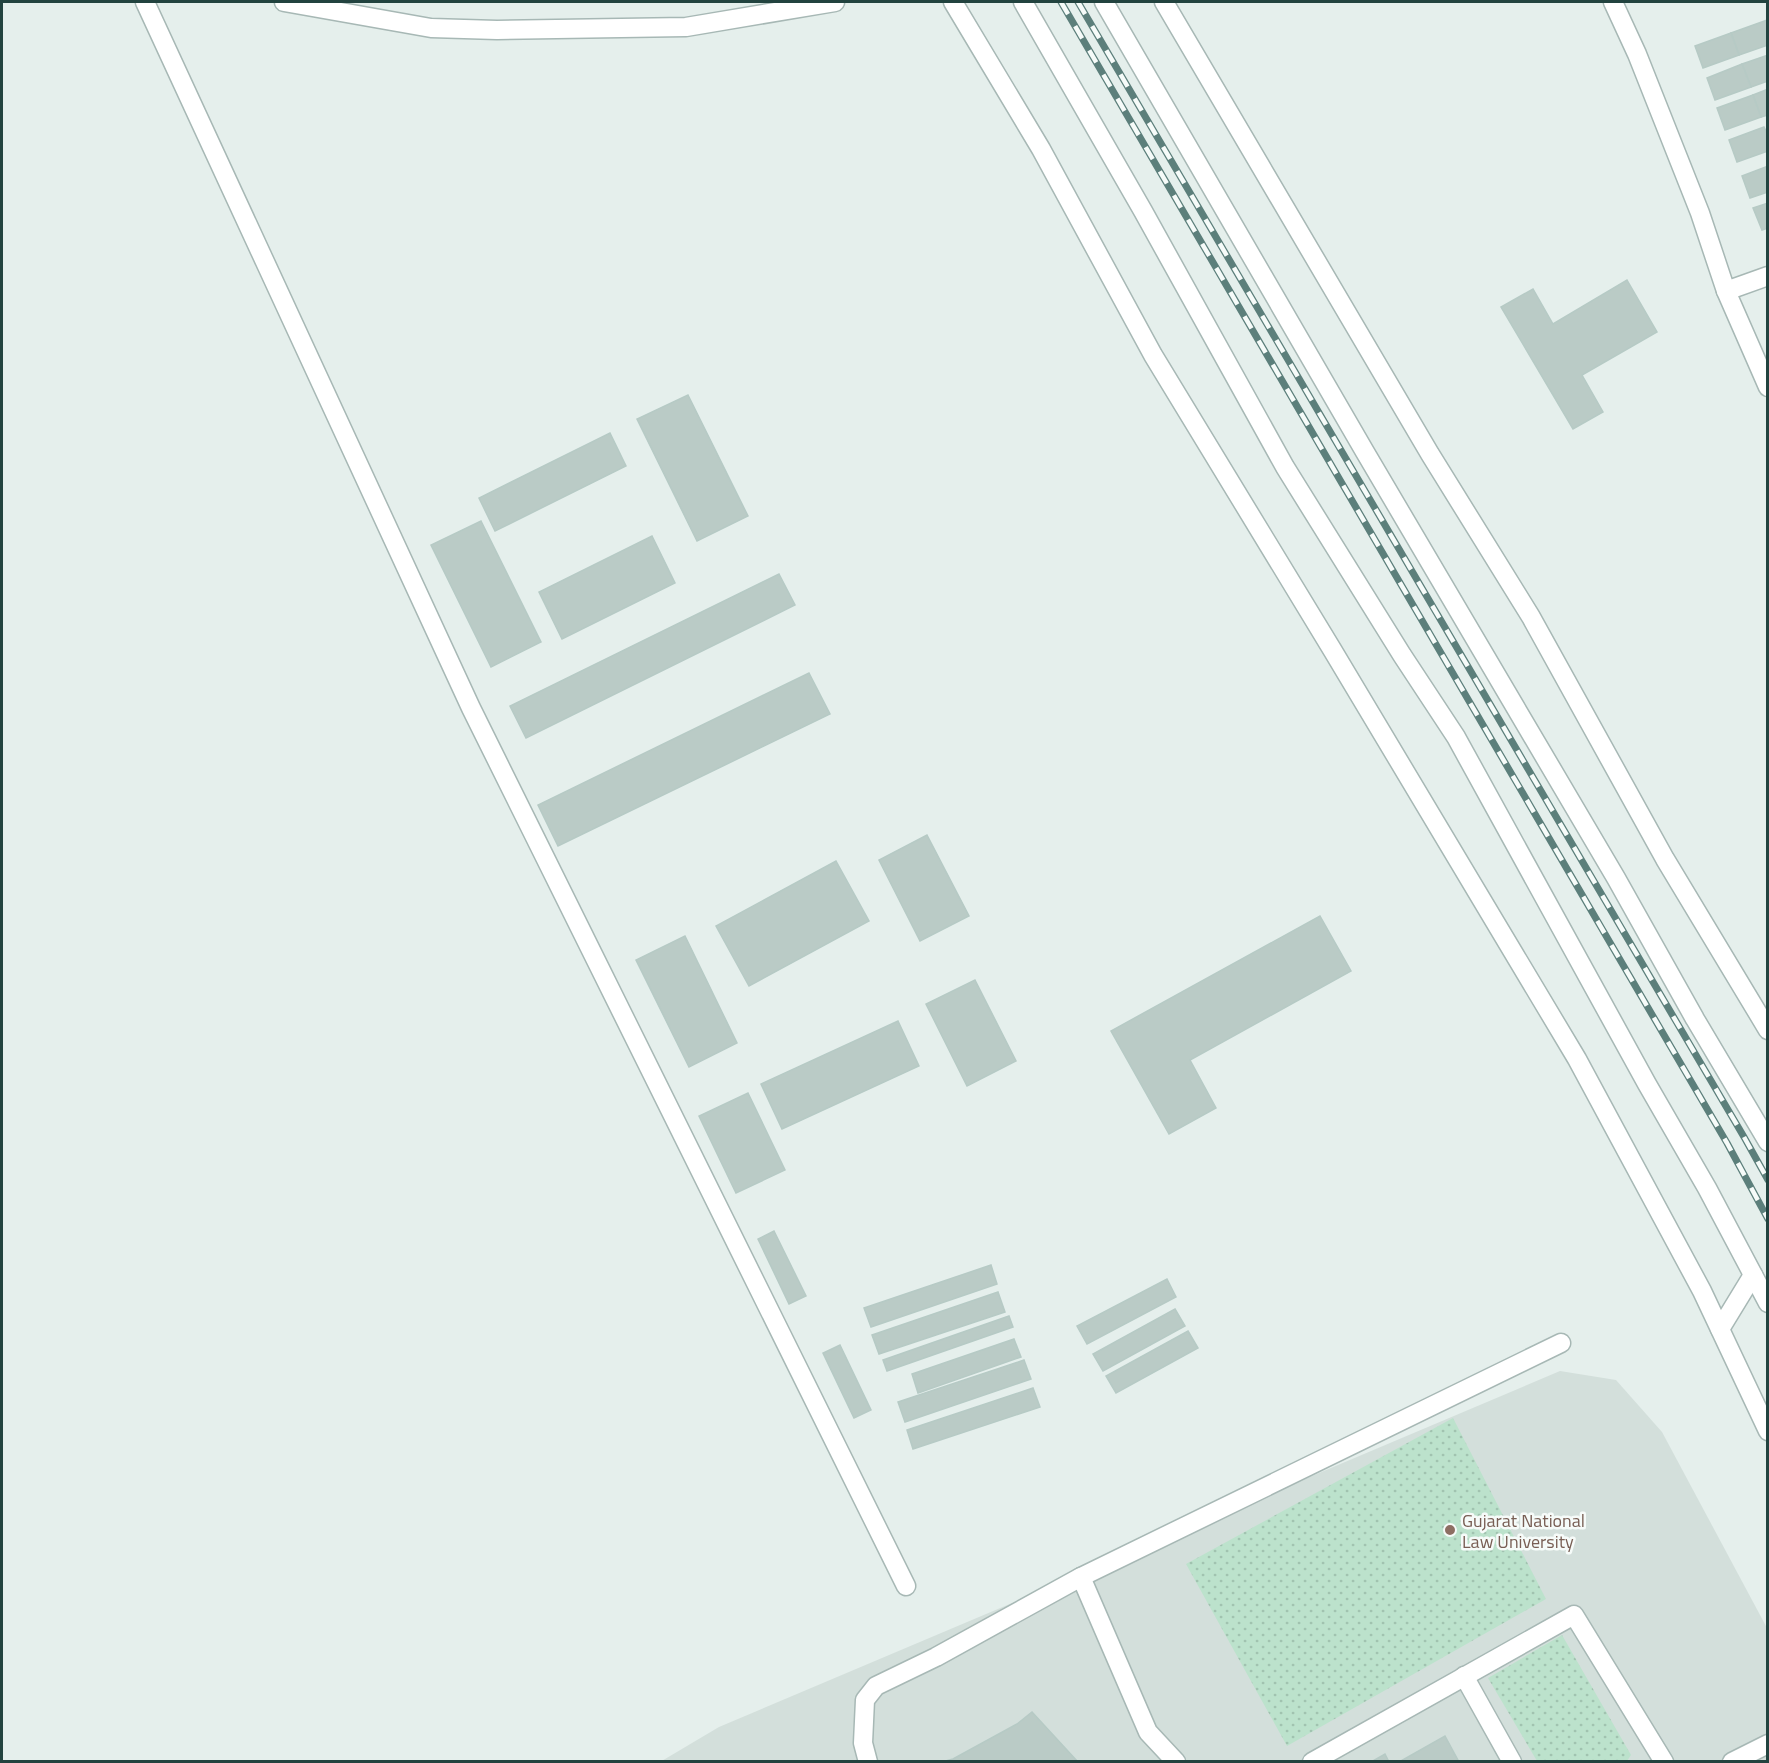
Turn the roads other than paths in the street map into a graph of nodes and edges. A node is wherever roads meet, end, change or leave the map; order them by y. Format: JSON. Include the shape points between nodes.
{"nodes":[{"id":1,"x":145,"y":2,"type":"edge"},
{"id":2,"x":284,"y":2,"type":"edge"},
{"id":3,"x":835,"y":2,"type":"edge"},
{"id":4,"x":953,"y":2,"type":"edge"},
{"id":5,"x":1023,"y":2,"type":"edge"},
{"id":6,"x":1104,"y":2,"type":"edge"},
{"id":7,"x":1164,"y":2,"type":"edge"},
{"id":8,"x":1613,"y":2,"type":"edge"},
{"id":9,"x":1767,"y":276,"type":"edge"},
{"id":10,"x":1726,"y":291,"type":"junction"},
{"id":11,"x":1767,"y":387,"type":"edge"},
{"id":12,"x":1767,"y":1030,"type":"edge"},
{"id":13,"x":1767,"y":1142,"type":"edge"},
{"id":14,"x":1753,"y":1275,"type":"junction"},
{"id":15,"x":1767,"y":1303,"type":"edge"},
{"id":16,"x":1720,"y":1329,"type":"junction"},
{"id":17,"x":1561,"y":1343,"type":"dead end"},
{"id":18,"x":1767,"y":1431,"type":"edge"},
{"id":19,"x":1082,"y":1577,"type":"junction"},
{"id":20,"x":906,"y":1586,"type":"dead end"},
{"id":21,"x":1464,"y":1676,"type":"junction"},
{"id":22,"x":1767,"y":1744,"type":"edge"},
{"id":23,"x":868,"y":1761,"type":"edge"},
{"id":24,"x":1176,"y":1761,"type":"edge"},
{"id":25,"x":1312,"y":1761,"type":"edge"},
{"id":26,"x":1512,"y":1761,"type":"edge"},
{"id":27,"x":1664,"y":1761,"type":"edge"},
{"id":28,"x":1732,"y":1761,"type":"edge"}],
"edges":[{"from":1,"to":20,"type":"street","via":[[471,708]]},
{"from":2,"to":3,"type":"street","via":[[431,28],[497,30],[686,27]]},
{"from":4,"to":16,"type":"street","via":[[1041,149],[1153,355],[1577,1059]]},
{"from":5,"to":14,"type":"street","via":[[1285,467],[1456,737]]},
{"from":6,"to":13,"type":"street"},
{"from":7,"to":12,"type":"street","via":[[1430,454],[1531,617],[1665,859]]},
{"from":8,"to":10,"type":"street","via":[[1700,213]]},
{"from":9,"to":10,"type":"street"},
{"from":10,"to":11,"type":"street"},
{"from":14,"to":15,"type":"street"},
{"from":14,"to":16,"type":"street"},
{"from":16,"to":18,"type":"street"},
{"from":17,"to":19,"type":"street"},
{"from":19,"to":23,"type":"street","via":[[876,1686],[865,1700],[863,1743]]},
{"from":19,"to":24,"type":"street","via":[[1148,1732]]},
{"from":21,"to":25,"type":"street"},
{"from":21,"to":26,"type":"street"},
{"from":21,"to":27,"type":"street","via":[[1575,1615]]},
{"from":22,"to":28,"type":"street"}]}
